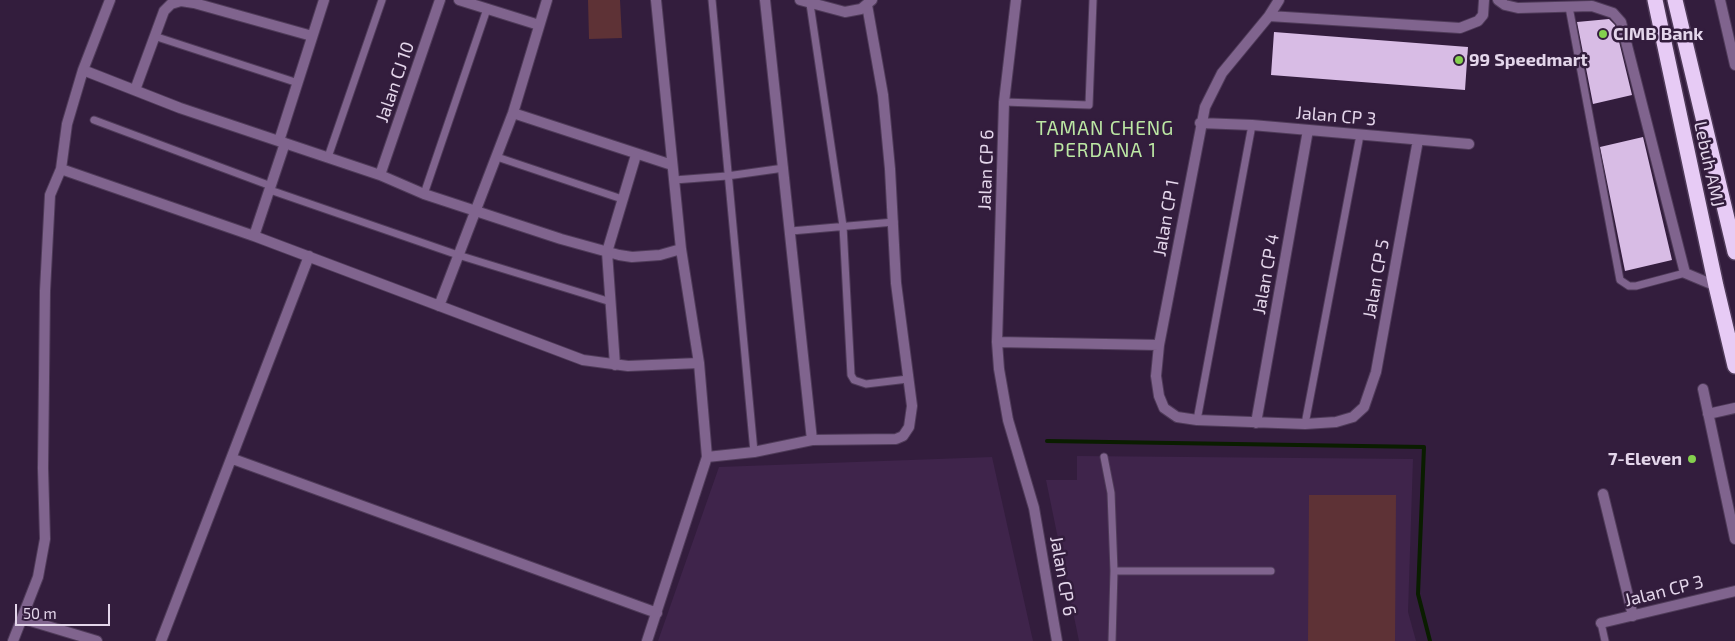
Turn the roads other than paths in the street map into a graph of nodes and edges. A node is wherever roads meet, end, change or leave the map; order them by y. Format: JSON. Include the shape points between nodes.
{"nodes":[{"id":1,"x":110,"y":0,"type":"edge"},
{"id":2,"x":324,"y":0,"type":"edge"},
{"id":3,"x":382,"y":0,"type":"edge"},
{"id":4,"x":440,"y":0,"type":"edge"},
{"id":5,"x":459,"y":0,"type":"edge"},
{"id":6,"x":547,"y":0,"type":"edge"},
{"id":7,"x":656,"y":0,"type":"edge"},
{"id":8,"x":712,"y":0,"type":"edge"},
{"id":9,"x":765,"y":0,"type":"edge"},
{"id":10,"x":1016,"y":0,"type":"edge"},
{"id":11,"x":1093,"y":0,"type":"edge"},
{"id":12,"x":1278,"y":0,"type":"edge"},
{"id":13,"x":1484,"y":0,"type":"edge"},
{"id":14,"x":1498,"y":0,"type":"edge"},
{"id":15,"x":1649,"y":0,"type":"edge"},
{"id":16,"x":1655,"y":0,"type":"edge"},
{"id":17,"x":1677,"y":0,"type":"edge"},
{"id":18,"x":1720,"y":0,"type":"edge"},
{"id":19,"x":805,"y":2,"type":"edge"},
{"id":20,"x":870,"y":3,"type":"edge"},
{"id":21,"x":1569,"y":8,"type":"junction"},
{"id":22,"x":487,"y":9,"type":"junction"},
{"id":23,"x":1269,"y":16,"type":"junction"},
{"id":24,"x":539,"y":25,"type":"junction"},
{"id":25,"x":1662,"y":30,"type":"junction"},
{"id":26,"x":154,"y":36,"type":"junction"},
{"id":27,"x":312,"y":36,"type":"junction"},
{"id":28,"x":1735,"y":65,"type":"edge"},
{"id":29,"x":83,"y":70,"type":"junction"},
{"id":30,"x":298,"y":83,"type":"junction"},
{"id":31,"x":135,"y":90,"type":"junction"},
{"id":32,"x":1004,"y":102,"type":"junction"},
{"id":33,"x":513,"y":113,"type":"junction"},
{"id":34,"x":94,"y":120,"type":"dead end"},
{"id":35,"x":1200,"y":123,"type":"junction"},
{"id":36,"x":1252,"y":125,"type":"junction"},
{"id":37,"x":1308,"y":130,"type":"junction"},
{"id":38,"x":1360,"y":135,"type":"junction"},
{"id":39,"x":1418,"y":140,"type":"junction"},
{"id":40,"x":282,"y":142,"type":"junction"},
{"id":41,"x":1469,"y":144,"type":"dead end"},
{"id":42,"x":636,"y":155,"type":"junction"},
{"id":43,"x":328,"y":157,"type":"junction"},
{"id":44,"x":497,"y":157,"type":"junction"},
{"id":45,"x":672,"y":166,"type":"junction"},
{"id":46,"x":784,"y":168,"type":"junction"},
{"id":47,"x":61,"y":169,"type":"junction"},
{"id":48,"x":380,"y":175,"type":"junction"},
{"id":49,"x":728,"y":176,"type":"junction"},
{"id":50,"x":674,"y":180,"type":"junction"},
{"id":51,"x":271,"y":188,"type":"junction"},
{"id":52,"x":424,"y":194,"type":"junction"},
{"id":53,"x":622,"y":199,"type":"junction"},
{"id":54,"x":476,"y":212,"type":"junction"},
{"id":55,"x":894,"y":222,"type":"junction"},
{"id":56,"x":843,"y":226,"type":"junction"},
{"id":57,"x":791,"y":231,"type":"junction"},
{"id":58,"x":254,"y":236,"type":"junction"},
{"id":59,"x":681,"y":249,"type":"junction"},
{"id":60,"x":607,"y":252,"type":"junction"},
{"id":61,"x":1735,"y":252,"type":"edge"},
{"id":62,"x":458,"y":255,"type":"junction"},
{"id":63,"x":309,"y":256,"type":"junction"},
{"id":64,"x":1685,"y":272,"type":"junction"},
{"id":65,"x":1716,"y":286,"type":"junction"},
{"id":66,"x":611,"y":302,"type":"junction"},
{"id":67,"x":439,"y":306,"type":"junction"},
{"id":68,"x":998,"y":342,"type":"junction"},
{"id":69,"x":1159,"y":345,"type":"junction"},
{"id":70,"x":699,"y":363,"type":"junction"},
{"id":71,"x":615,"y":365,"type":"junction"},
{"id":72,"x":1735,"y":366,"type":"edge"},
{"id":73,"x":908,"y":379,"type":"junction"},
{"id":74,"x":1703,"y":389,"type":"dead end"},
{"id":75,"x":1735,"y":408,"type":"edge"},
{"id":76,"x":1708,"y":414,"type":"junction"},
{"id":77,"x":1353,"y":417,"type":"joint"},
{"id":78,"x":1197,"y":420,"type":"junction"},
{"id":79,"x":1256,"y":423,"type":"junction"},
{"id":80,"x":1305,"y":424,"type":"junction"},
{"id":81,"x":812,"y":440,"type":"junction"},
{"id":82,"x":754,"y":452,"type":"junction"},
{"id":83,"x":707,"y":457,"type":"junction"},
{"id":84,"x":1104,"y":457,"type":"dead end"},
{"id":85,"x":233,"y":459,"type":"junction"},
{"id":86,"x":1603,"y":494,"type":"dead end"},
{"id":87,"x":1735,"y":539,"type":"edge"},
{"id":88,"x":1114,"y":571,"type":"junction"},
{"id":89,"x":1271,"y":571,"type":"dead end"},
{"id":90,"x":1735,"y":591,"type":"edge"},
{"id":91,"x":656,"y":613,"type":"junction"},
{"id":92,"x":1633,"y":616,"type":"junction"},
{"id":93,"x":24,"y":619,"type":"junction"},
{"id":94,"x":1601,"y":624,"type":"joint"},
{"id":95,"x":13,"y":641,"type":"edge"},
{"id":96,"x":98,"y":641,"type":"edge"},
{"id":97,"x":161,"y":641,"type":"edge"},
{"id":98,"x":647,"y":641,"type":"edge"},
{"id":99,"x":1057,"y":641,"type":"edge"},
{"id":100,"x":1112,"y":641,"type":"edge"},
{"id":101,"x":1605,"y":641,"type":"edge"}],
"edges":[{"from":1,"to":29,"type":"street"},
{"from":2,"to":27,"type":"street"},
{"from":3,"to":43,"type":"lane"},
{"from":4,"to":48,"type":"street","name":"Jalan CJ 10"},
{"from":5,"to":22,"type":"street"},
{"from":6,"to":24,"type":"street"},
{"from":7,"to":45,"type":"street"},
{"from":8,"to":49,"type":"lane"},
{"from":9,"to":46,"type":"street"},
{"from":10,"to":32,"type":"street","name":"Jalan CP 6"},
{"from":11,"to":32,"type":"lane","via":[[1089,105]]},
{"from":12,"to":23,"type":"street","name":"Jalan CP 1"},
{"from":13,"to":23,"type":"street","via":[[1483,15],[1478,21],[1460,28]]},
{"from":14,"to":21,"type":"street","via":[[1518,8]]},
{"from":15,"to":25,"type":"highway"},
{"from":16,"to":25,"type":"highway","name":"Lebuh AMJ"},
{"from":17,"to":61,"type":"highway","name":"Lebuh AMJ"},
{"from":18,"to":28,"type":"street"},
{"from":19,"to":20,"type":"street","via":[[844,12],[855,12]]},
{"from":19,"to":56,"type":"lane"},
{"from":20,"to":55,"type":"street"},
{"from":21,"to":64,"type":"street","via":[[1604,8],[1621,22]]},
{"from":21,"to":64,"type":"lane","via":[[1620,280],[1636,286]]},
{"from":22,"to":24,"type":"street"},
{"from":22,"to":52,"type":"lane"},
{"from":23,"to":35,"type":"street","name":"Jalan CP 1","via":[[1212,88]]},
{"from":24,"to":33,"type":"street"},
{"from":25,"to":65,"type":"highway","name":"Lebuh AMJ"},
{"from":26,"to":27,"type":"street","via":[[164,11],[181,1]]},
{"from":26,"to":30,"type":"lane"},
{"from":26,"to":31,"type":"street"},
{"from":27,"to":30,"type":"street"},
{"from":29,"to":31,"type":"street"},
{"from":29,"to":47,"type":"street","via":[[67,124]]},
{"from":30,"to":40,"type":"street"},
{"from":31,"to":40,"type":"street"},
{"from":32,"to":68,"type":"street","name":"Jalan CP 6"},
{"from":33,"to":42,"type":"street"},
{"from":33,"to":44,"type":"street"},
{"from":34,"to":51,"type":"lane"},
{"from":35,"to":36,"type":"street","name":"Jalan CP 3"},
{"from":35,"to":69,"type":"street","name":"Jalan CP 1"},
{"from":36,"to":37,"type":"street","name":"Jalan CP 3"},
{"from":36,"to":78,"type":"lane"},
{"from":37,"to":38,"type":"street","name":"Jalan CP 3"},
{"from":37,"to":79,"type":"street","name":"Jalan CP 4"},
{"from":38,"to":39,"type":"street","name":"Jalan CP 3"},
{"from":38,"to":80,"type":"lane"},
{"from":39,"to":41,"type":"street","name":"Jalan CP 3"},
{"from":39,"to":77,"type":"street","name":"Jalan CP 5","via":[[1373,381],[1364,407]]},
{"from":40,"to":43,"type":"street"},
{"from":40,"to":51,"type":"street"},
{"from":42,"to":45,"type":"street"},
{"from":42,"to":53,"type":"street"},
{"from":43,"to":48,"type":"street"},
{"from":44,"to":53,"type":"lane"},
{"from":44,"to":54,"type":"street"},
{"from":45,"to":50,"type":"street"},
{"from":46,"to":49,"type":"lane"},
{"from":46,"to":57,"type":"street"},
{"from":47,"to":58,"type":"street"},
{"from":47,"to":93,"type":"street","via":[[50,195],[48,216],[43,468],[45,539],[38,577]]},
{"from":48,"to":52,"type":"street"},
{"from":49,"to":50,"type":"lane"},
{"from":49,"to":82,"type":"lane"},
{"from":50,"to":59,"type":"street"},
{"from":51,"to":58,"type":"street"},
{"from":51,"to":62,"type":"lane"},
{"from":52,"to":54,"type":"street"},
{"from":53,"to":60,"type":"street"},
{"from":54,"to":60,"type":"street"},
{"from":54,"to":62,"type":"street"},
{"from":55,"to":56,"type":"lane"},
{"from":55,"to":73,"type":"street","via":[[896,283]]},
{"from":56,"to":57,"type":"lane"},
{"from":56,"to":73,"type":"lane","via":[[851,375],[854,380],[866,384]]},
{"from":57,"to":81,"type":"street"},
{"from":58,"to":63,"type":"street"},
{"from":59,"to":60,"type":"street","via":[[632,257]]},
{"from":59,"to":70,"type":"street"},
{"from":60,"to":66,"type":"street"},
{"from":62,"to":66,"type":"lane"},
{"from":62,"to":67,"type":"street"},
{"from":63,"to":67,"type":"street"},
{"from":63,"to":85,"type":"street"},
{"from":64,"to":65,"type":"street"},
{"from":65,"to":72,"type":"highway","name":"Lebuh AMJ"},
{"from":66,"to":71,"type":"street"},
{"from":67,"to":71,"type":"street","via":[[583,360]]},
{"from":68,"to":69,"type":"street"},
{"from":68,"to":99,"type":"street","name":"Jalan CP 6","via":[[1003,396],[1034,508]]},
{"from":69,"to":78,"type":"street","name":"Jalan CP 1","via":[[1156,376],[1164,408],[1177,417]]},
{"from":70,"to":71,"type":"street"},
{"from":70,"to":83,"type":"street"},
{"from":73,"to":81,"type":"street","via":[[911,418],[903,436],[896,439]]},
{"from":74,"to":76,"type":"street"},
{"from":75,"to":76,"type":"street"},
{"from":76,"to":87,"type":"street"},
{"from":77,"to":80,"type":"street","name":"Jalan CP 1"},
{"from":78,"to":79,"type":"street","name":"Jalan CP 1"},
{"from":79,"to":80,"type":"street","name":"Jalan CP 1"},
{"from":81,"to":82,"type":"street"},
{"from":82,"to":83,"type":"street"},
{"from":83,"to":91,"type":"street"},
{"from":84,"to":88,"type":"lane","via":[[1111,493]]},
{"from":85,"to":91,"type":"street"},
{"from":85,"to":97,"type":"street"},
{"from":86,"to":92,"type":"street"},
{"from":88,"to":89,"type":"lane"},
{"from":88,"to":100,"type":"lane"},
{"from":90,"to":92,"type":"street","name":"Jalan CP 3"},
{"from":91,"to":98,"type":"street"},
{"from":92,"to":94,"type":"street","name":"Jalan CP 3"},
{"from":93,"to":95,"type":"street"},
{"from":93,"to":96,"type":"street"},
{"from":94,"to":101,"type":"lane"}]}
